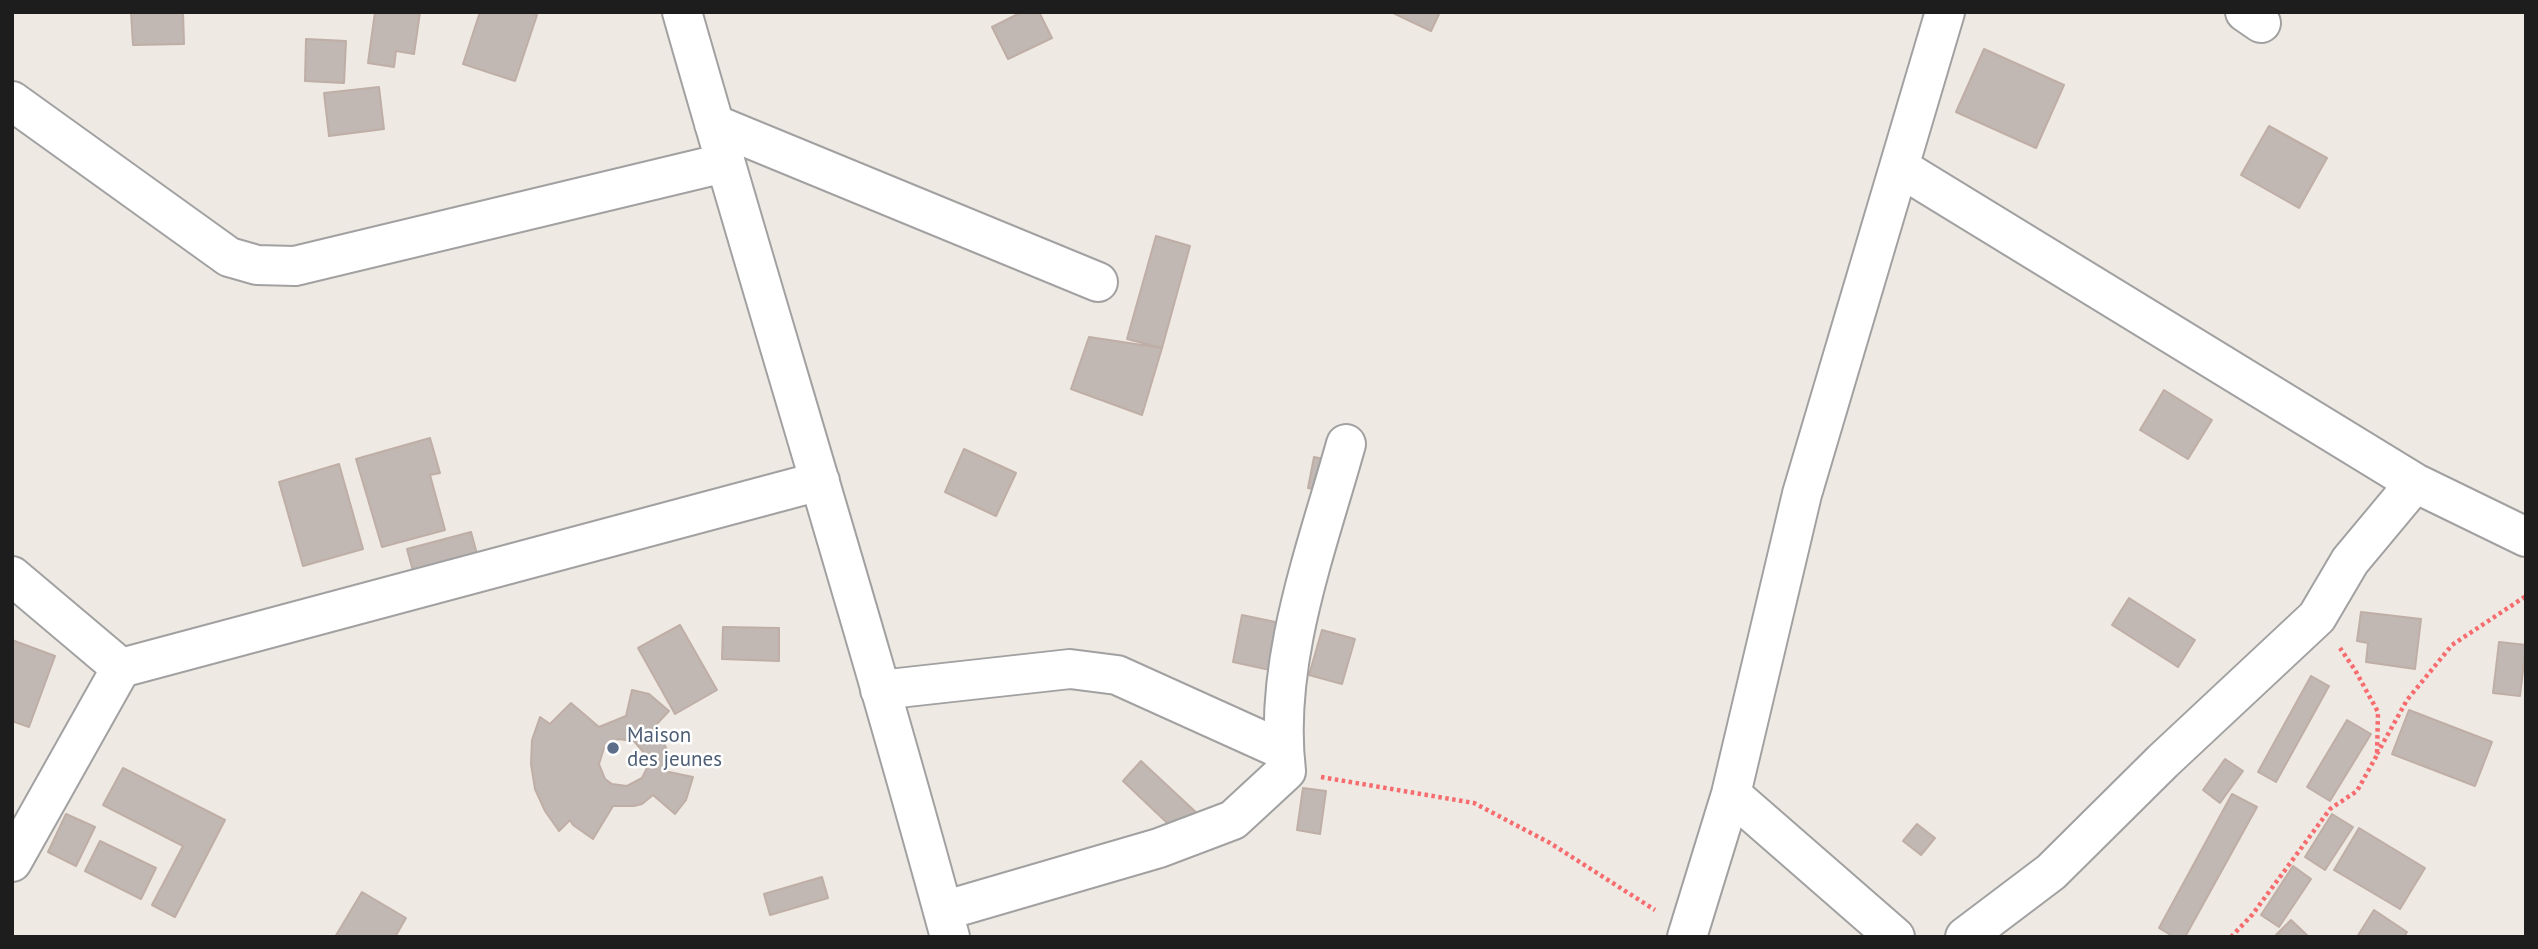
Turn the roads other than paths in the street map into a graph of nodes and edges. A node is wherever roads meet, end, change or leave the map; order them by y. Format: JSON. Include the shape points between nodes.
{"nodes":[{"id":1,"x":682,"y":12,"type":"edge"},
{"id":2,"x":1938,"y":17,"type":"edge"},
{"id":3,"x":12,"y":101,"type":"edge"},
{"id":4,"x":714,"y":124,"type":"junction"},
{"id":5,"x":724,"y":163,"type":"junction"},
{"id":6,"x":1899,"y":166,"type":"junction"},
{"id":7,"x":1098,"y":282,"type":"dead end"},
{"id":8,"x":1346,"y":444,"type":"dead end"},
{"id":9,"x":820,"y":481,"type":"junction"},
{"id":10,"x":2415,"y":483,"type":"junction"},
{"id":11,"x":2526,"y":537,"type":"edge"},
{"id":12,"x":12,"y":576,"type":"edge"},
{"id":13,"x":121,"y":668,"type":"junction"},
{"id":14,"x":880,"y":690,"type":"junction"},
{"id":15,"x":1284,"y":760,"type":"junction"},
{"id":16,"x":1731,"y":794,"type":"junction"},
{"id":17,"x":12,"y":862,"type":"edge"},
{"id":18,"x":947,"y":924,"type":"edge"},
{"id":19,"x":1687,"y":934,"type":"edge"},
{"id":20,"x":1895,"y":937,"type":"edge"},
{"id":21,"x":1965,"y":937,"type":"edge"}],
"edges":[{"from":1,"to":4,"type":"street"},
{"from":2,"to":6,"type":"street"},
{"from":3,"to":5,"type":"street","via":[[229,257],[257,265],[295,266]]},
{"from":4,"to":5,"type":"street"},
{"from":4,"to":7,"type":"street"},
{"from":5,"to":9,"type":"street"},
{"from":6,"to":10,"type":"street"},
{"from":6,"to":16,"type":"street","via":[[1802,494]]},
{"from":8,"to":15,"type":"street","via":[[1285,680]]},
{"from":9,"to":13,"type":"street"},
{"from":9,"to":14,"type":"street"},
{"from":10,"to":11,"type":"street"},
{"from":10,"to":21,"type":"street","via":[[2350,561],[2317,617],[2051,872]]},
{"from":12,"to":13,"type":"street"},
{"from":13,"to":17,"type":"street"},
{"from":14,"to":15,"type":"street","via":[[1070,669],[1117,675]]},
{"from":14,"to":18,"type":"street"},
{"from":15,"to":18,"type":"street","via":[[1233,820]]},
{"from":16,"to":19,"type":"street"},
{"from":16,"to":20,"type":"street"}]}
